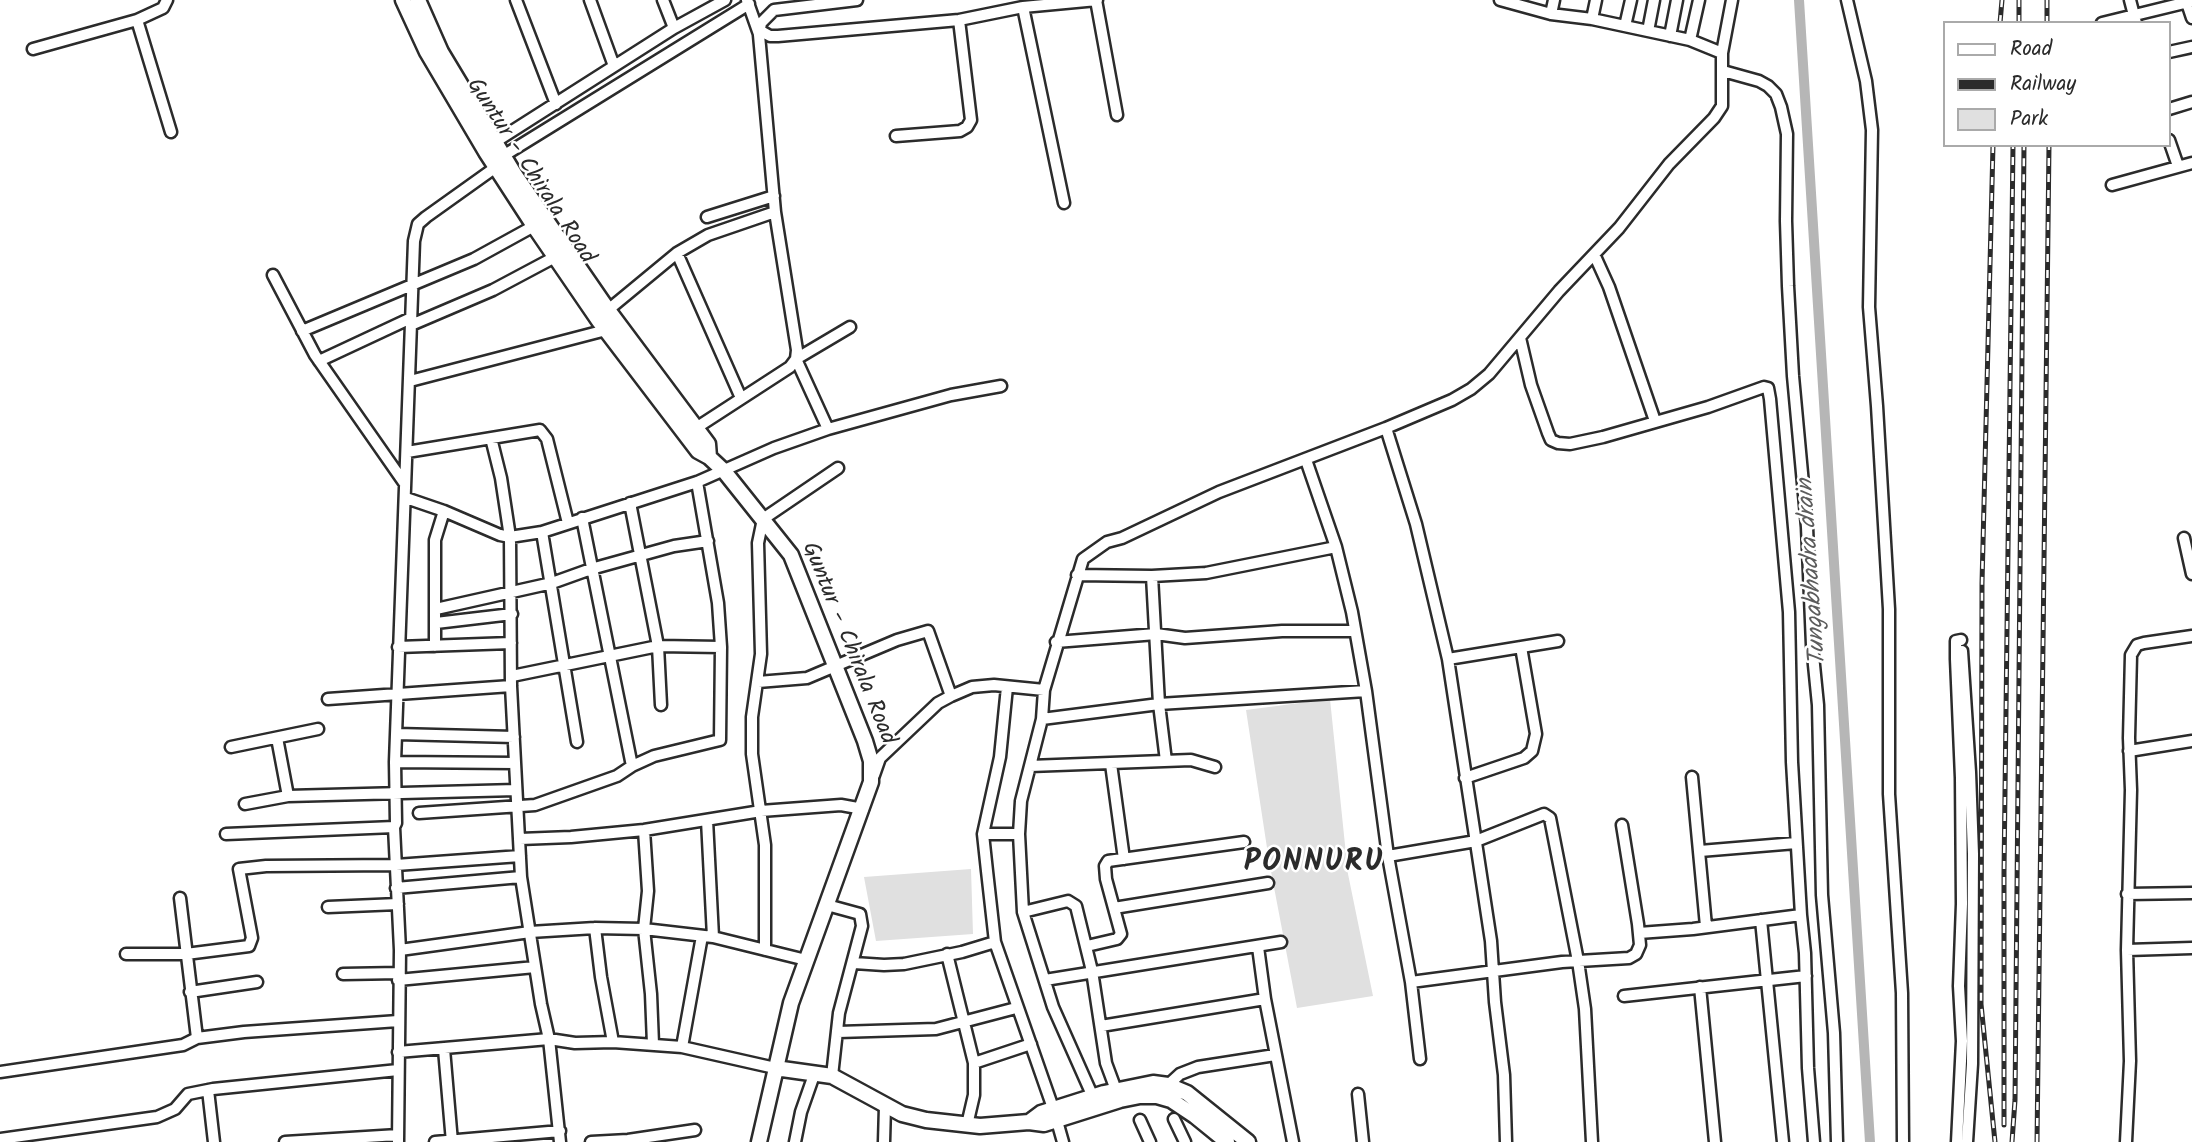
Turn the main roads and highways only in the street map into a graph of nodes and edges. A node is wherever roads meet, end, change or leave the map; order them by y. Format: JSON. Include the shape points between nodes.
{"nodes":[{"id":1,"x":403,"y":0,"type":"edge"},
{"id":2,"x":418,"y":0,"type":"edge"},
{"id":3,"x":499,"y":162,"type":"junction"},
{"id":4,"x":709,"y":457,"type":"junction"},
{"id":5,"x":775,"y":1068,"type":"junction"},
{"id":6,"x":1055,"y":1115,"type":"junction"},
{"id":7,"x":759,"y":1142,"type":"edge"},
{"id":8,"x":1227,"y":1142,"type":"edge"},
{"id":9,"x":1248,"y":1142,"type":"edge"}],
"edges":[{"from":1,"to":3,"type":"main road","name":"Guntur - Chirala Road","via":[[427,52]]},
{"from":2,"to":3,"type":"main road","name":"Guntur - Chirala Road","via":[[441,52],[495,142]]},
{"from":3,"to":4,"type":"main road","name":"Guntur - Chirala Road","via":[[534,226],[606,330],[698,451]]},
{"from":3,"to":4,"type":"main road","name":"Guntur - Chirala Road","via":[[708,444]]},
{"from":4,"to":5,"type":"main road","name":"Guntur - Chirala Road","via":[[791,555],[871,761],[872,782],[806,960]]},
{"from":5,"to":6,"type":"main road","via":[[832,1076],[902,1114],[926,1120],[980,1126],[1029,1122],[1041,1113]]},
{"from":5,"to":7,"type":"main road","name":"Guntur - Chirala Road"},
{"from":6,"to":8,"type":"main road","via":[[1140,1096],[1157,1097],[1171,1100]]},
{"from":6,"to":9,"type":"main road","via":[[1116,1090],[1168,1085],[1187,1093]]}]}
